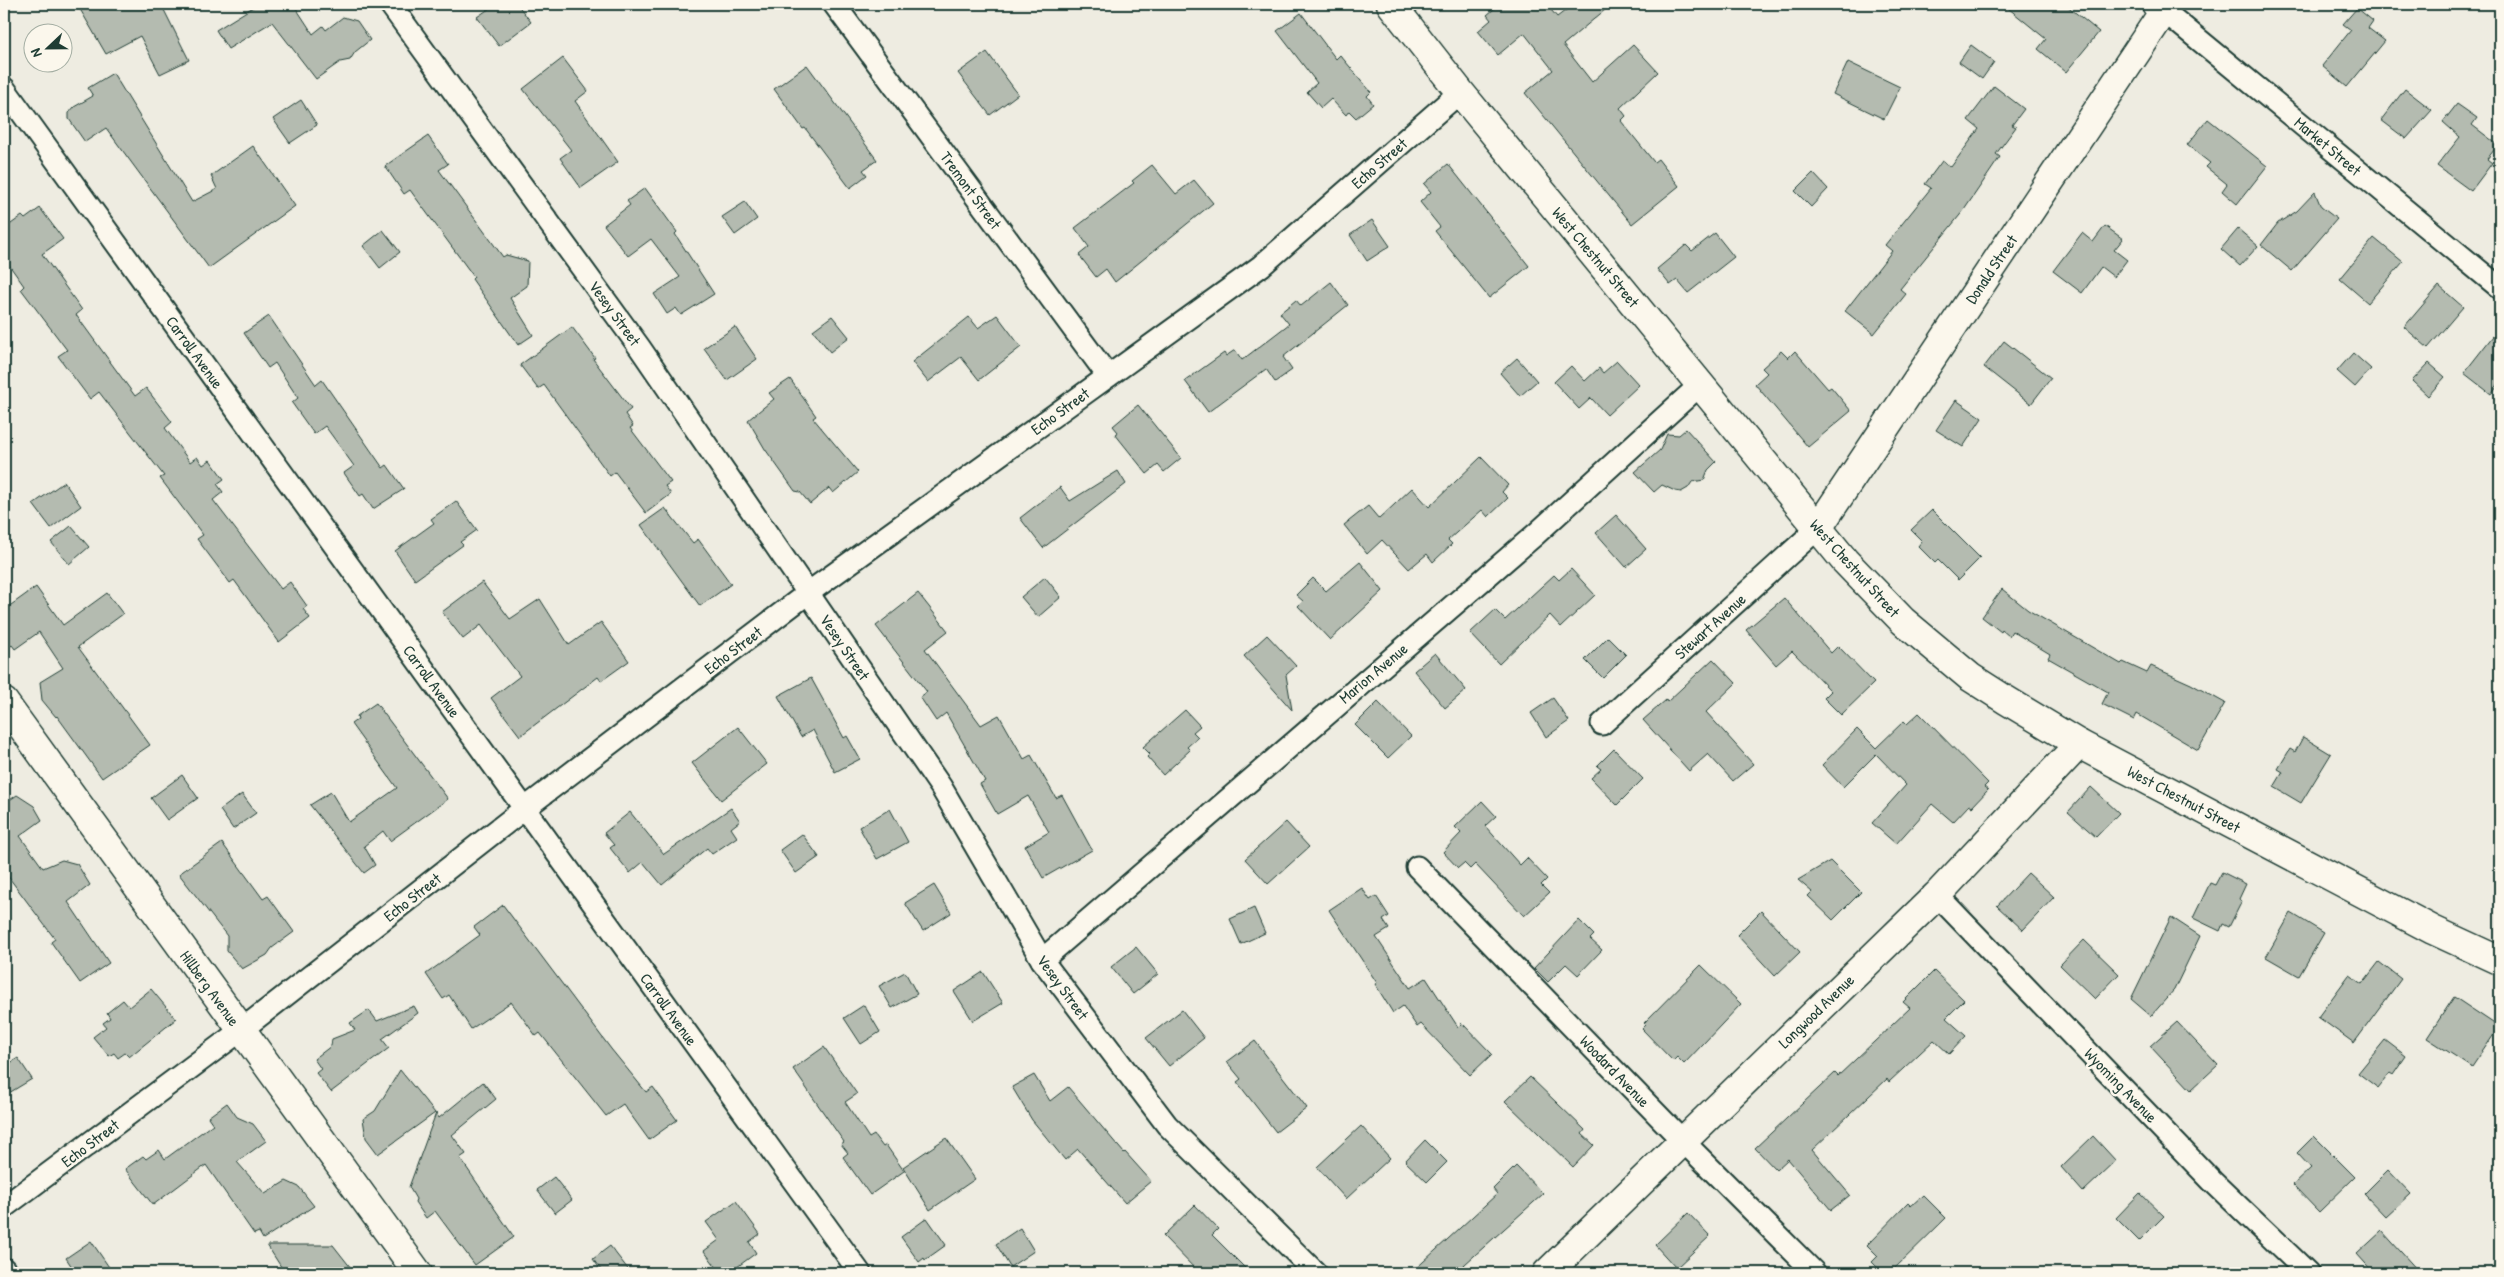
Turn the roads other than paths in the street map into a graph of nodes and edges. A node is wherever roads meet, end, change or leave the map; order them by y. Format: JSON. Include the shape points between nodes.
{"nodes":[{"id":1,"x":390,"y":4,"type":"edge"},
{"id":2,"x":834,"y":4,"type":"edge"},
{"id":3,"x":1400,"y":7,"type":"edge"},
{"id":4,"x":2160,"y":7,"type":"edge"},
{"id":5,"x":4,"y":88,"type":"edge"},
{"id":6,"x":1460,"y":92,"type":"junction"},
{"id":7,"x":2500,"y":288,"type":"edge"},
{"id":8,"x":1108,"y":376,"type":"junction"},
{"id":9,"x":1701,"y":384,"type":"junction"},
{"id":10,"x":1818,"y":528,"type":"junction"},
{"id":11,"x":808,"y":593,"type":"junction"},
{"id":12,"x":4,"y":702,"type":"edge"},
{"id":13,"x":1602,"y":724,"type":"dead end"},
{"id":14,"x":2079,"y":744,"type":"junction"},
{"id":15,"x":524,"y":809,"type":"junction"},
{"id":16,"x":1417,"y":867,"type":"dead end"},
{"id":17,"x":1937,"y":895,"type":"junction"},
{"id":18,"x":1042,"y":960,"type":"junction"},
{"id":19,"x":2500,"y":961,"type":"edge"},
{"id":20,"x":240,"y":1031,"type":"junction"},
{"id":21,"x":1682,"y":1140,"type":"junction"},
{"id":22,"x":4,"y":1207,"type":"edge"},
{"id":23,"x":4,"y":1268,"type":"edge"},
{"id":24,"x":7,"y":1273,"type":"edge"},
{"id":25,"x":418,"y":1273,"type":"edge"},
{"id":26,"x":860,"y":1273,"type":"edge"},
{"id":27,"x":1316,"y":1273,"type":"edge"},
{"id":28,"x":1547,"y":1273,"type":"edge"},
{"id":29,"x":1815,"y":1273,"type":"edge"},
{"id":30,"x":2308,"y":1273,"type":"edge"}],
"edges":[{"from":1,"to":11,"type":"street","name":"Vesey Street","via":[[640,348]]},
{"from":2,"to":8,"type":"street","name":"Tremont Street"},
{"from":3,"to":6,"type":"main road","name":"West Chestnut Street"},
{"from":4,"to":7,"type":"street","name":"Market Street"},
{"from":4,"to":10,"type":"main road","name":"Donald Street"},
{"from":5,"to":15,"type":"street","name":"Carroll Avenue"},
{"from":6,"to":8,"type":"street","name":"Echo Street","via":[[1261,266]]},
{"from":6,"to":9,"type":"main road","name":"West Chestnut Street"},
{"from":8,"to":11,"type":"street","name":"Echo Street"},
{"from":9,"to":10,"type":"main road","name":"West Chestnut Street"},
{"from":9,"to":18,"type":"street","name":"Marion Avenue","via":[[1536,534]]},
{"from":10,"to":13,"type":"street","name":"Stewart Avenue"},
{"from":10,"to":14,"type":"main road","name":"West Chestnut Street","via":[[1874,593],[1936,648],[1970,676]]},
{"from":11,"to":15,"type":"street","name":"Echo Street"},
{"from":11,"to":18,"type":"street","name":"Vesey Street","via":[[941,787]]},
{"from":12,"to":20,"type":"main road","name":"Hillberg Avenue"},
{"from":14,"to":17,"type":"main road","name":"Longwood Avenue"},
{"from":14,"to":19,"type":"main road","name":"West Chestnut Street","via":[[2433,930]]},
{"from":15,"to":20,"type":"street","name":"Echo Street"},
{"from":15,"to":26,"type":"street","name":"Carroll Avenue"},
{"from":16,"to":21,"type":"street","name":"Woodard Avenue"},
{"from":17,"to":21,"type":"main road","name":"Longwood Avenue"},
{"from":17,"to":30,"type":"street","name":"Wyoming Avenue","via":[[2212,1181]]},
{"from":18,"to":27,"type":"street","name":"Vesey Street","via":[[1167,1124]]},
{"from":20,"to":22,"type":"street","name":"Echo Street"},
{"from":20,"to":25,"type":"main road","name":"Hillberg Avenue"},
{"from":21,"to":28,"type":"main road","name":"Longwood Avenue"},
{"from":21,"to":29,"type":"street","name":"Woodard Avenue"},
{"from":23,"to":24,"type":"street"}]}
